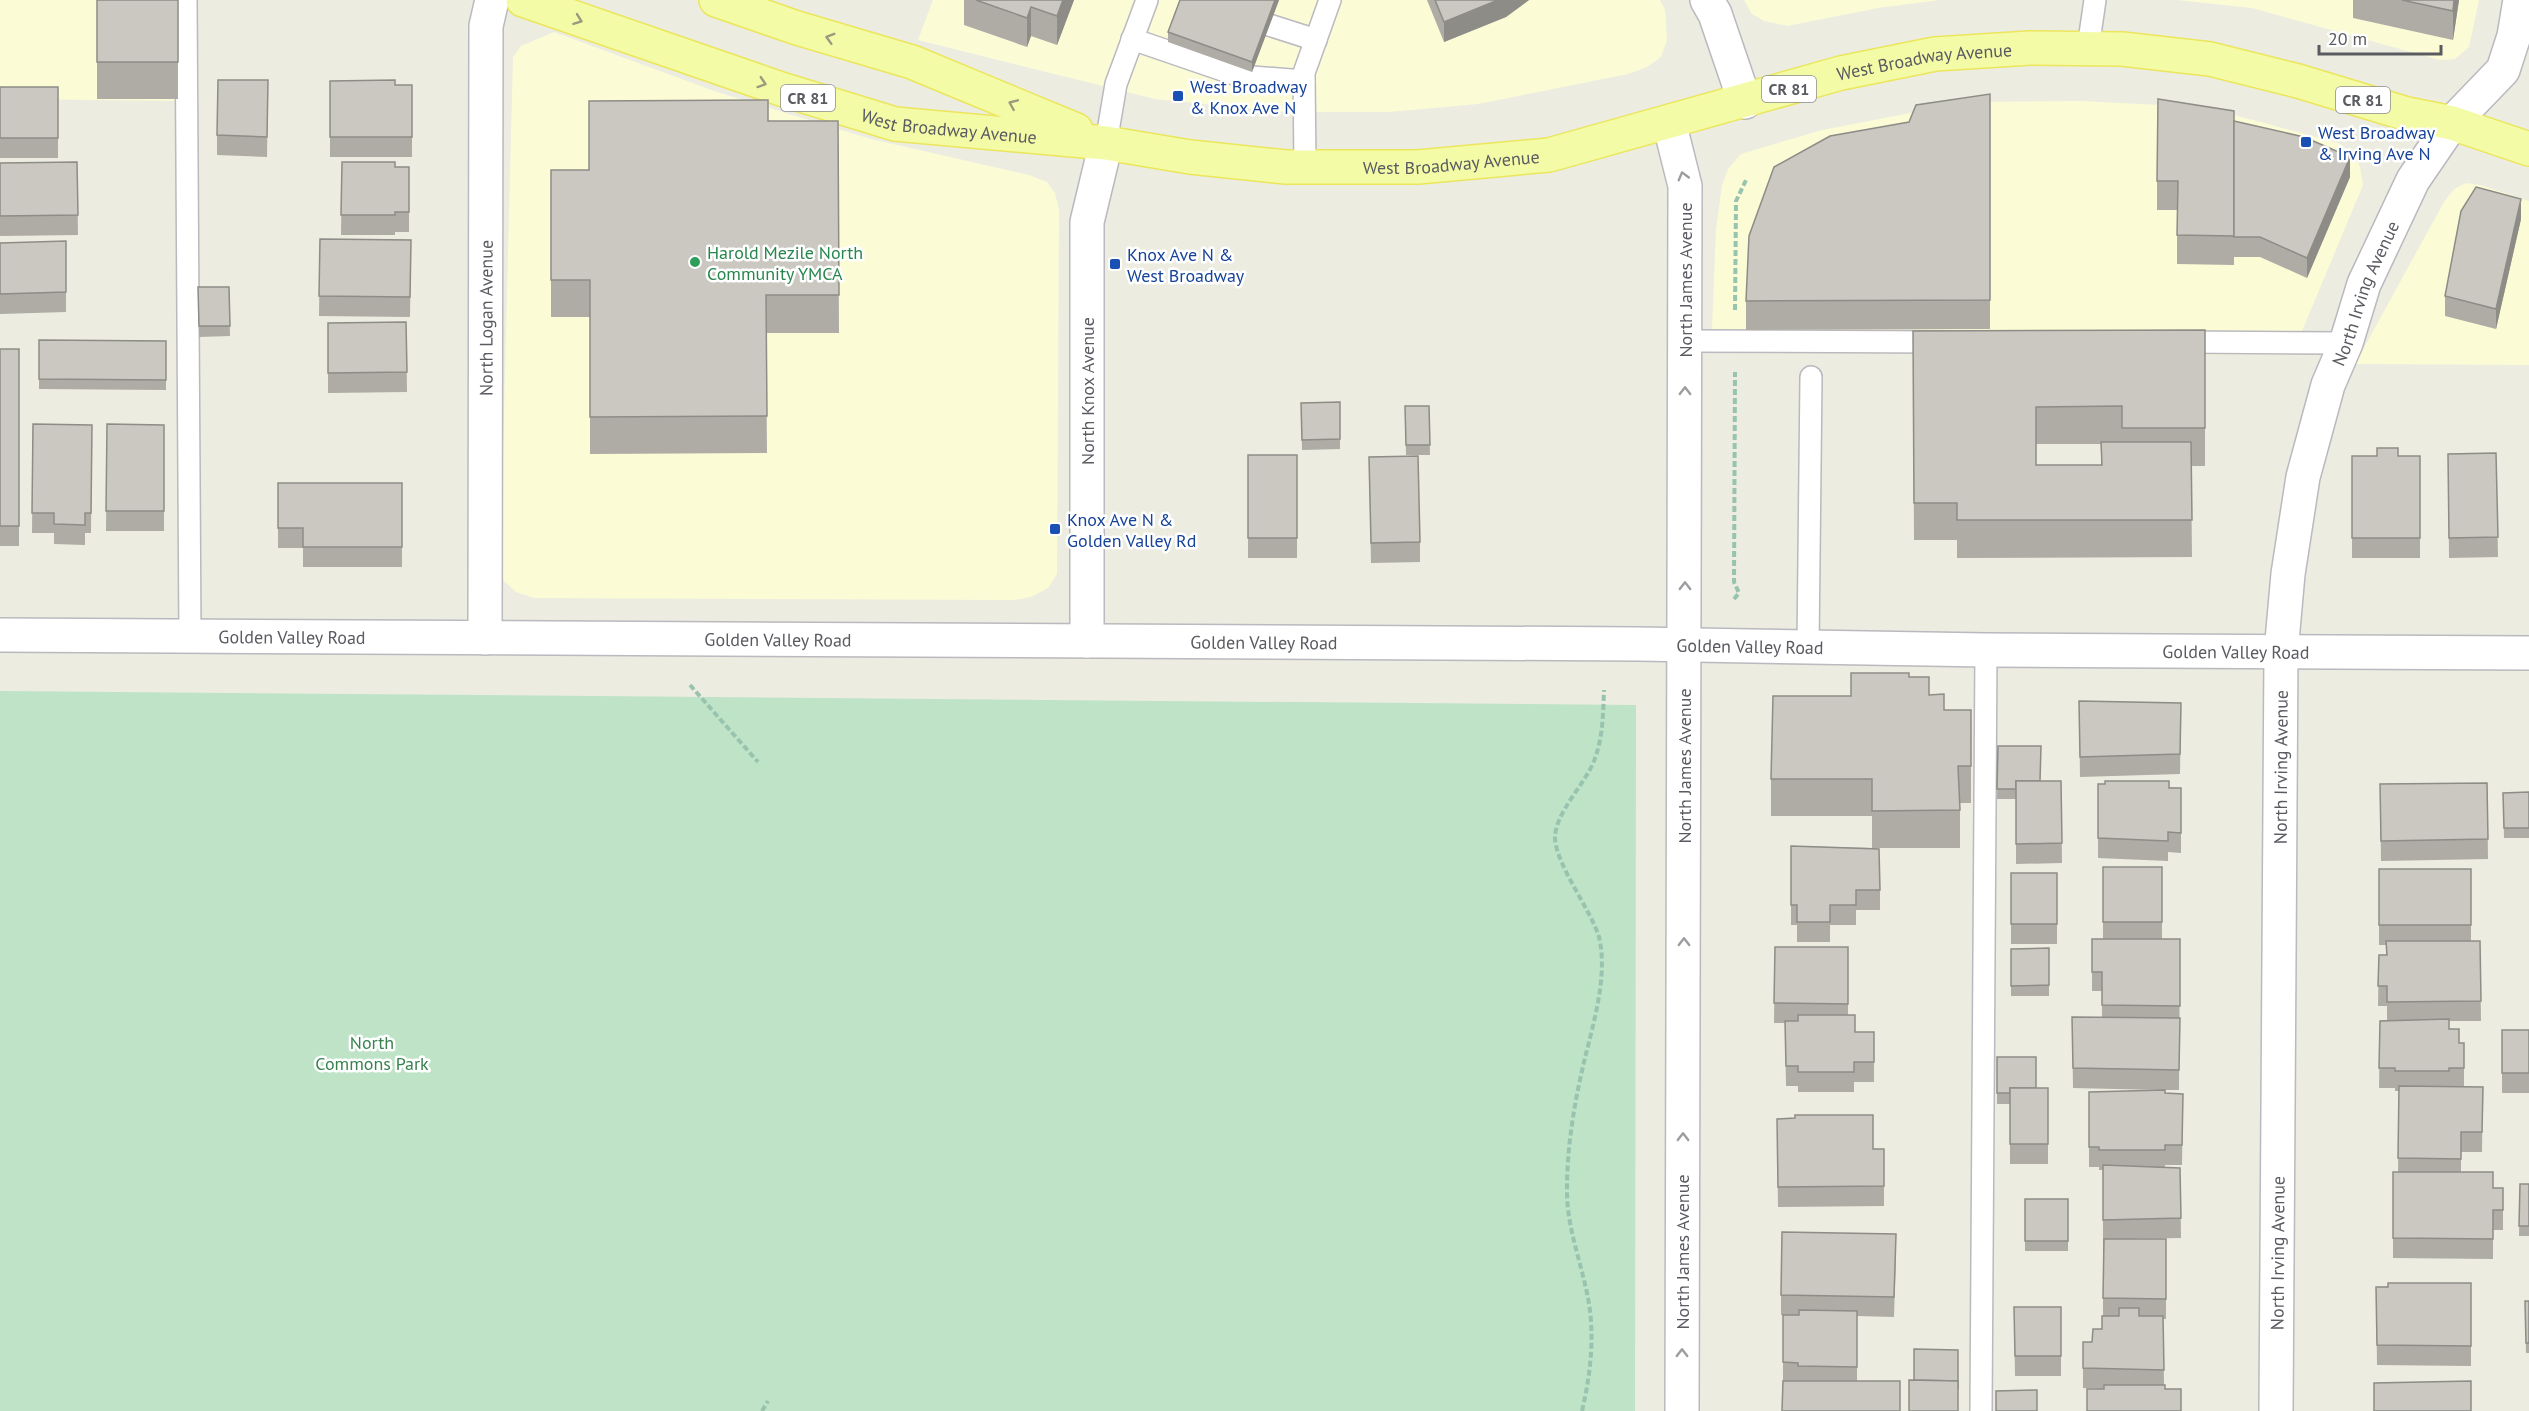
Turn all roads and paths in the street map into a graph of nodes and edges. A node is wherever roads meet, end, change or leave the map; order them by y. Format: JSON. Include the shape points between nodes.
{"nodes":[{"id":1,"x":186,"y":0,"type":"edge"},
{"id":2,"x":492,"y":0,"type":"edge"},
{"id":3,"x":523,"y":0,"type":"edge"},
{"id":4,"x":716,"y":0,"type":"edge"},
{"id":5,"x":1147,"y":0,"type":"edge"},
{"id":6,"x":1330,"y":0,"type":"edge"},
{"id":7,"x":1707,"y":0,"type":"edge"},
{"id":8,"x":2096,"y":0,"type":"edge"},
{"id":9,"x":2520,"y":0,"type":"edge"},
{"id":10,"x":1269,"y":25,"type":"edge"},
{"id":11,"x":1132,"y":39,"type":"junction"},
{"id":12,"x":1316,"y":40,"type":"junction"},
{"id":13,"x":2088,"y":48,"type":"junction"},
{"id":14,"x":1304,"y":81,"type":"junction"},
{"id":15,"x":1745,"y":102,"type":"junction"},
{"id":16,"x":1669,"y":122,"type":"junction"},
{"id":17,"x":2452,"y":123,"type":"junction"},
{"id":18,"x":1106,"y":142,"type":"junction"},
{"id":19,"x":2529,"y":149,"type":"edge"},
{"id":20,"x":1305,"y":167,"type":"junction"},
{"id":21,"x":1748,"y":178,"type":"dead end"},
{"id":22,"x":1685,"y":341,"type":"junction"},
{"id":23,"x":1735,"y":341,"type":"junction"},
{"id":24,"x":1960,"y":342,"type":"edge"},
{"id":25,"x":2161,"y":342,"type":"edge"},
{"id":26,"x":2346,"y":343,"type":"junction"},
{"id":27,"x":1811,"y":377,"type":"dead end"},
{"id":28,"x":1734,"y":598,"type":"dead end"},
{"id":29,"x":0,"y":635,"type":"edge"},
{"id":30,"x":190,"y":638,"type":"junction"},
{"id":31,"x":485,"y":638,"type":"junction"},
{"id":32,"x":1087,"y":641,"type":"junction"},
{"id":33,"x":1684,"y":645,"type":"junction"},
{"id":34,"x":1808,"y":647,"type":"junction"},
{"id":35,"x":1986,"y":650,"type":"junction"},
{"id":36,"x":2281,"y":652,"type":"junction"},
{"id":37,"x":2529,"y":653,"type":"edge"},
{"id":38,"x":690,"y":685,"type":"dead end"},
{"id":39,"x":1604,"y":690,"type":"dead end"},
{"id":40,"x":758,"y":762,"type":"dead end"},
{"id":41,"x":768,"y":1401,"type":"dead end"},
{"id":42,"x":762,"y":1411,"type":"edge"},
{"id":43,"x":1582,"y":1411,"type":"edge"},
{"id":44,"x":1682,"y":1411,"type":"edge"},
{"id":45,"x":1981,"y":1411,"type":"edge"},
{"id":46,"x":2276,"y":1411,"type":"edge"}],
"edges":[{"from":1,"to":30,"type":"lane"},
{"from":2,"to":31,"type":"street","name":"North Logan Avenue","via":[[486,26]]},
{"from":3,"to":18,"type":"main road","name":"West Broadway Avenue","number":"CR 81","one_way":true,"via":[[760,83],[895,124]]},
{"from":18,"to":4,"type":"main road","name":"West Broadway Avenue","number":"CR 81","one_way":true,"via":[[912,62]]},
{"from":5,"to":11,"type":"lane"},
{"from":6,"to":12,"type":"lane"},
{"from":7,"to":15,"type":"street"},
{"from":8,"to":13,"type":"lane"},
{"from":9,"to":17,"type":"street","name":"North Irving Avenue","via":[[2503,70]]},
{"from":10,"to":12,"type":"lane"},
{"from":11,"to":14,"type":"lane","via":[[1240,76]]},
{"from":11,"to":18,"type":"lane","via":[[1116,84]]},
{"from":12,"to":14,"type":"lane"},
{"from":13,"to":15,"type":"main road","name":"West Broadway Avenue","number":"CR 81","via":[[1935,54],[1841,73]]},
{"from":13,"to":17,"type":"main road","name":"West Broadway Avenue","number":"CR 81","via":[[2210,59]]},
{"from":14,"to":20,"type":"lane"},
{"from":15,"to":16,"type":"main road","name":"West Broadway Avenue","number":"CR 81"},
{"from":16,"to":20,"type":"main road","name":"West Broadway Avenue","number":"CR 81","via":[[1549,155],[1418,167]]},
{"from":22,"to":16,"type":"street","name":"North James Avenue","one_way":true,"via":[[1686,186]]},
{"from":17,"to":19,"type":"main road","name":"West Broadway Avenue","number":"CR 81"},
{"from":17,"to":26,"type":"street","name":"North Irving Avenue","via":[[2408,190],[2364,284]]},
{"from":18,"to":20,"type":"main road","name":"West Broadway Avenue","number":"CR 81","via":[[1190,157]]},
{"from":18,"to":32,"type":"street","name":"North Knox Avenue","via":[[1088,222]]},
{"from":21,"to":23,"type":"path","via":[[1736,201]]},
{"from":22,"to":23,"type":"lane"},
{"from":33,"to":22,"type":"street","name":"North James Avenue","one_way":true},
{"from":23,"to":24,"type":"lane"},
{"from":23,"to":28,"type":"path","via":[[1734,582],[1739,592]]},
{"from":25,"to":26,"type":"lane"},
{"from":26,"to":36,"type":"street","name":"North Irving Avenue","via":[[2328,385],[2303,477]]},
{"from":27,"to":34,"type":"lane"},
{"from":29,"to":30,"type":"street","name":"Golden Valley Road"},
{"from":30,"to":31,"type":"street","name":"Golden Valley Road"},
{"from":31,"to":32,"type":"street","name":"Golden Valley Road"},
{"from":32,"to":33,"type":"street","name":"Golden Valley Road"},
{"from":33,"to":34,"type":"street","name":"Golden Valley Road"},
{"from":44,"to":33,"type":"street","name":"North James Avenue","one_way":true},
{"from":34,"to":35,"type":"street","name":"Golden Valley Road"},
{"from":35,"to":36,"type":"street","name":"Golden Valley Road"},
{"from":35,"to":45,"type":"lane"},
{"from":36,"to":37,"type":"street","name":"Golden Valley Road"},
{"from":36,"to":46,"type":"street","name":"North Irving Avenue"},
{"from":38,"to":40,"type":"path"},
{"from":39,"to":43,"type":"path","via":[[1603,729],[1593,762],[1564,811],[1555,838],[1599,938],[1601,981],[1597,1018],[1573,1122],[1567,1188],[1569,1218],[1591,1320],[1591,1371]]},
{"from":41,"to":42,"type":"path"}]}
